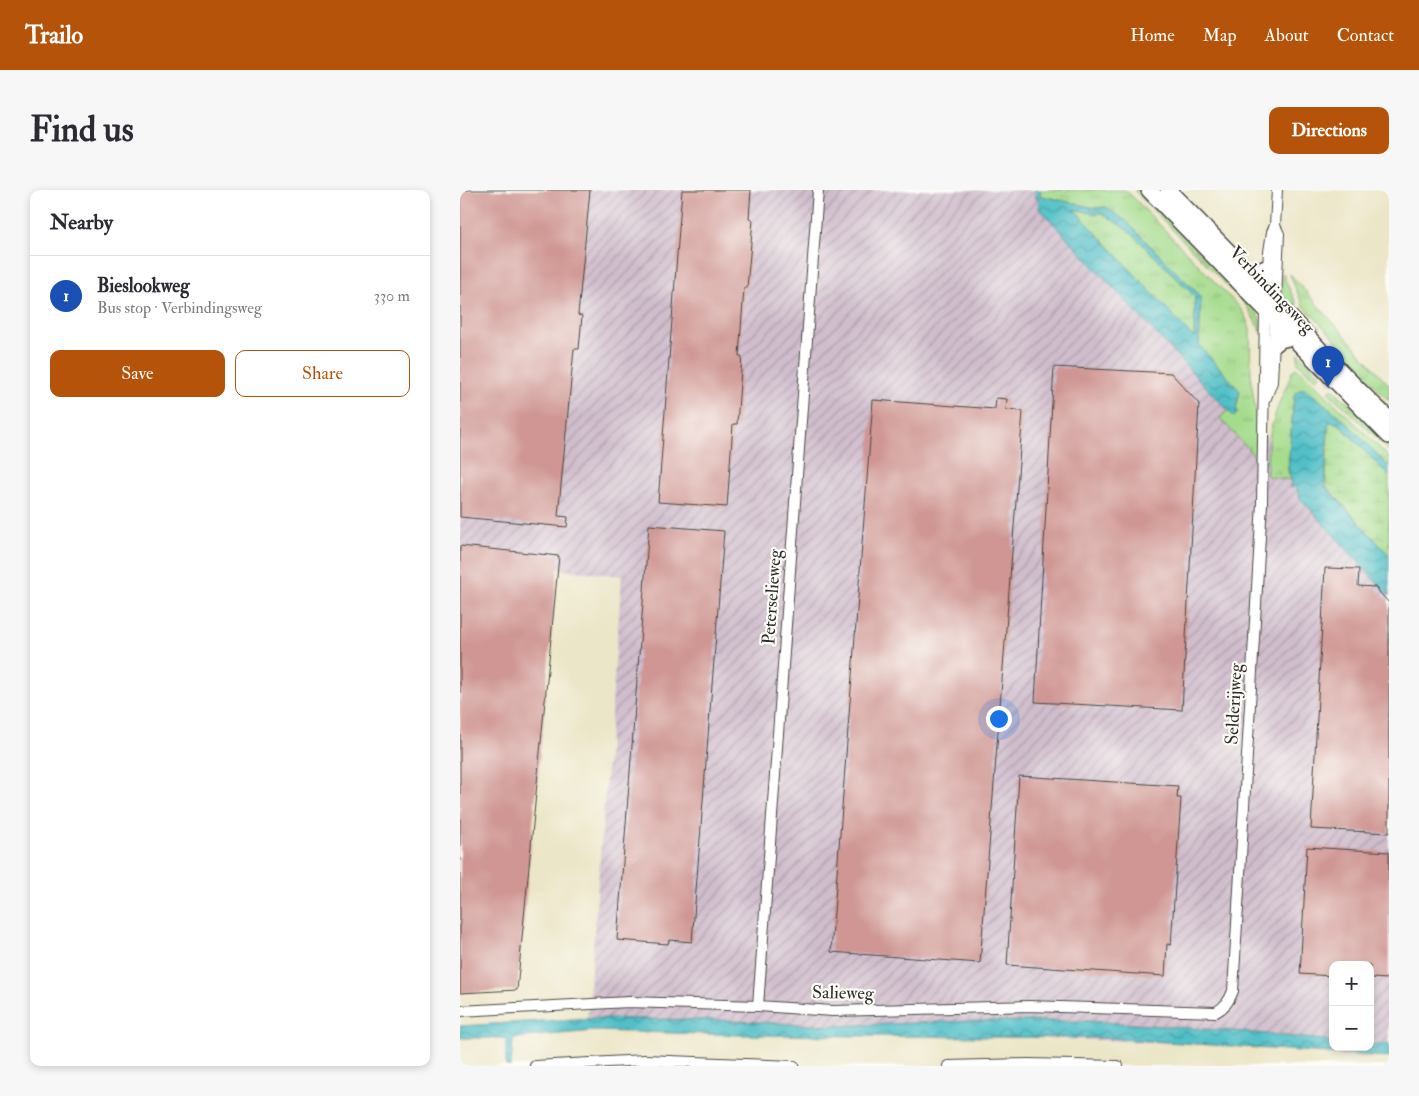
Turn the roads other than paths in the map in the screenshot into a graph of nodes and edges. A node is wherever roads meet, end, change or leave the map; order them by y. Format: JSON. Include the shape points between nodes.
{"nodes":[{"id":1,"x":818,"y":190,"type":"edge"},
{"id":2,"x":1149,"y":190,"type":"edge"},
{"id":3,"x":1168,"y":190,"type":"edge"},
{"id":4,"x":1277,"y":190,"type":"edge"},
{"id":5,"x":1275,"y":226,"type":"junction"},
{"id":6,"x":1268,"y":267,"type":"junction"},
{"id":7,"x":1248,"y":272,"type":"junction"},
{"id":8,"x":1271,"y":306,"type":"junction"},
{"id":9,"x":1292,"y":337,"type":"junction"},
{"id":10,"x":1274,"y":345,"type":"junction"},
{"id":11,"x":1265,"y":400,"type":"junction"},
{"id":12,"x":1389,"y":419,"type":"edge"},
{"id":13,"x":1389,"y":436,"type":"edge"},
{"id":14,"x":758,"y":1006,"type":"junction"},
{"id":15,"x":1224,"y":1008,"type":"joint"},
{"id":16,"x":460,"y":1011,"type":"edge"},
{"id":17,"x":670,"y":1063,"type":"edge"},
{"id":18,"x":535,"y":1066,"type":"edge"},
{"id":19,"x":794,"y":1066,"type":"edge"},
{"id":20,"x":948,"y":1066,"type":"edge"},
{"id":21,"x":1118,"y":1066,"type":"edge"}],
"edges":[{"from":1,"to":14,"type":"street","name":"Peterselieweg"},
{"from":2,"to":8,"type":"street","name":"Verbindingsweg"},
{"from":3,"to":7,"type":"street","name":"Verbindingsweg"},
{"from":4,"to":5,"type":"street"},
{"from":5,"to":6,"type":"street"},
{"from":5,"to":8,"type":"street","via":[[1279,234]]},
{"from":6,"to":7,"type":"street"},
{"from":6,"to":8,"type":"street"},
{"from":7,"to":8,"type":"street","name":"Verbindingsweg"},
{"from":8,"to":9,"type":"street","name":"Verbindingsweg"},
{"from":8,"to":10,"type":"street","name":"Selderijweg"},
{"from":8,"to":11,"type":"street","name":"Selderijweg","via":[[1263,378]]},
{"from":8,"to":12,"type":"street","name":"Verbindingsweg"},
{"from":9,"to":10,"type":"street"},
{"from":9,"to":13,"type":"street","name":"Verbindingsweg"},
{"from":10,"to":11,"type":"street","name":"Selderijweg","via":[[1272,382]]},
{"from":11,"to":15,"type":"street","name":"Selderijweg","via":[[1262,503],[1233,991]]},
{"from":14,"to":15,"type":"street","name":"Salieweg","via":[[833,1011],[1029,1006],[1216,1012]]},
{"from":14,"to":16,"type":"street","name":"Salieweg","via":[[630,1002]]},
{"from":17,"to":18,"type":"street","via":[[645,1060]]},
{"from":17,"to":19,"type":"street"},
{"from":20,"to":21,"type":"street"}]}
